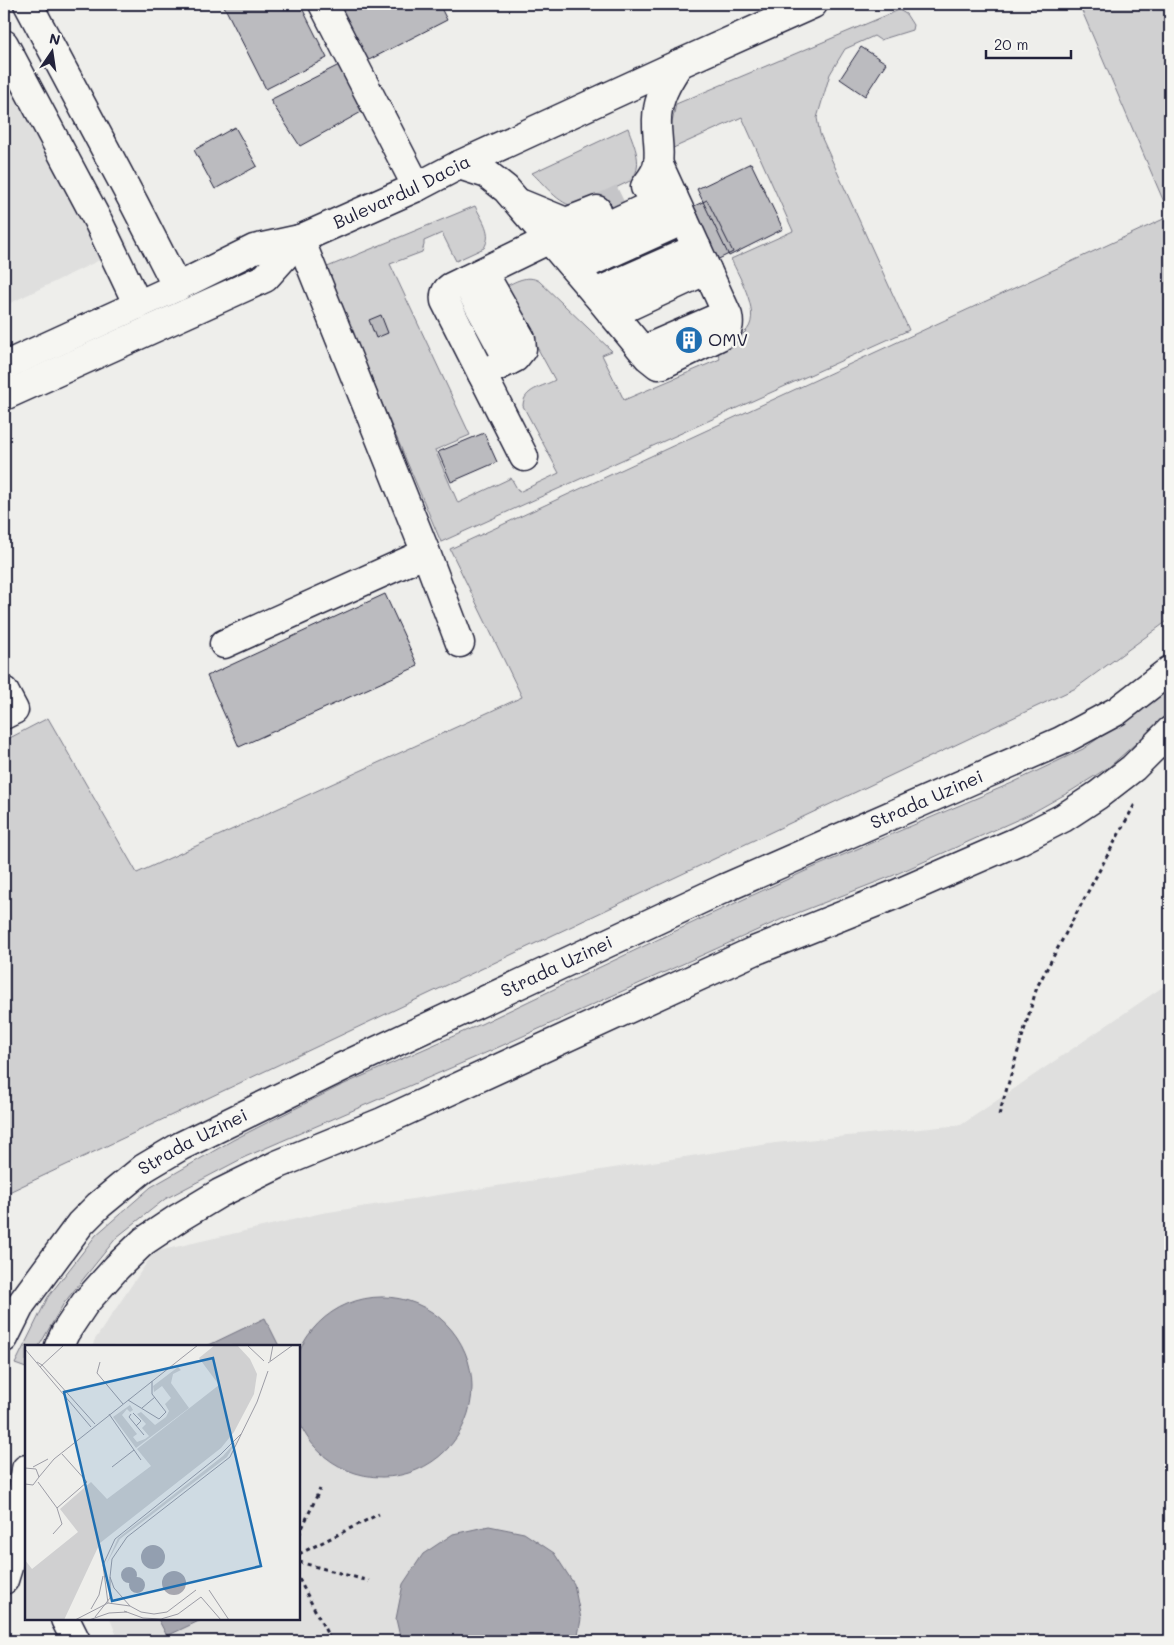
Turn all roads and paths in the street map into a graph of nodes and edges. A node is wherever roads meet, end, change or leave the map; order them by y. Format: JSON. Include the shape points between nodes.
{"nodes":[{"id":1,"x":28,"y":4,"type":"edge"},
{"id":2,"x":322,"y":4,"type":"edge"},
{"id":3,"x":813,"y":4,"type":"edge"},
{"id":4,"x":4,"y":44,"type":"edge"},
{"id":5,"x":679,"y":64,"type":"junction"},
{"id":6,"x":658,"y":163,"type":"junction"},
{"id":7,"x":459,"y":165,"type":"junction"},
{"id":8,"x":417,"y":187,"type":"junction"},
{"id":9,"x":645,"y":188,"type":"tunnel mouth"},
{"id":10,"x":673,"y":195,"type":"junction"},
{"id":11,"x":519,"y":202,"type":"junction"},
{"id":12,"x":597,"y":210,"type":"tunnel mouth"},
{"id":13,"x":684,"y":220,"type":"junction"},
{"id":14,"x":300,"y":240,"type":"junction"},
{"id":15,"x":561,"y":252,"type":"junction"},
{"id":16,"x":702,"y":259,"type":"junction"},
{"id":17,"x":474,"y":276,"type":"junction"},
{"id":18,"x":177,"y":287,"type":"junction"},
{"id":19,"x":595,"y":293,"type":"junction"},
{"id":20,"x":138,"y":305,"type":"junction"},
{"id":21,"x":612,"y":314,"type":"junction"},
{"id":22,"x":4,"y":366,"type":"edge"},
{"id":23,"x":482,"y":374,"type":"junction"},
{"id":24,"x":4,"y":396,"type":"edge"},
{"id":25,"x":524,"y":457,"type":"dead end"},
{"id":26,"x":426,"y":553,"type":"junction"},
{"id":27,"x":460,"y":643,"type":"dead end"},
{"id":28,"x":224,"y":644,"type":"dead end"},
{"id":29,"x":1170,"y":670,"type":"edge"},
{"id":30,"x":1170,"y":731,"type":"edge"},
{"id":31,"x":1137,"y":801,"type":"dead end"},
{"id":32,"x":998,"y":1115,"type":"dead end"},
{"id":33,"x":4,"y":1338,"type":"edge"},
{"id":34,"x":60,"y":1345,"type":"edge"},
{"id":35,"x":25,"y":1475,"type":"edge"},
{"id":36,"x":320,"y":1489,"type":"dead end"},
{"id":37,"x":379,"y":1514,"type":"dead end"},
{"id":38,"x":300,"y":1533,"type":"edge"},
{"id":39,"x":300,"y":1554,"type":"edge"},
{"id":40,"x":300,"y":1562,"type":"edge"},
{"id":41,"x":4,"y":1580,"type":"edge"},
{"id":42,"x":300,"y":1581,"type":"edge"},
{"id":43,"x":369,"y":1581,"type":"dead end"},
{"id":44,"x":66,"y":1620,"type":"edge"},
{"id":45,"x":76,"y":1641,"type":"edge"},
{"id":46,"x":331,"y":1641,"type":"edge"}],
"edges":[{"from":1,"to":18,"type":"main road"},
{"from":2,"to":8,"type":"main road"},
{"from":3,"to":5,"type":"main road","name":"Bulevardul Dacia"},
{"from":4,"to":20,"type":"main road","via":[[98,221]]},
{"from":5,"to":6,"type":"main road","via":[[662,93],[657,110]]},
{"from":5,"to":7,"type":"main road","name":"Bulevardul Dacia"},
{"from":6,"to":9,"type":"main road"},
{"from":6,"to":10,"type":"main road"},
{"from":7,"to":8,"type":"main road","name":"Bulevardul Dacia"},
{"from":7,"to":11,"type":"main road","via":[[487,174]]},
{"from":8,"to":14,"type":"main road","name":"Bulevardul Dacia"},
{"from":10,"to":13,"type":"main road"},
{"from":10,"to":15,"type":"main road"},
{"from":11,"to":12,"type":"main road","via":[[566,222]]},
{"from":11,"to":15,"type":"main road"},
{"from":13,"to":15,"type":"main road"},
{"from":13,"to":16,"type":"main road"},
{"from":14,"to":18,"type":"main road","via":[[254,249]]},
{"from":14,"to":24,"type":"main road","name":"Bulevardul Dacia","via":[[265,278]]},
{"from":14,"to":26,"type":"main road"},
{"from":15,"to":17,"type":"main road"},
{"from":15,"to":19,"type":"main road"},
{"from":16,"to":19,"type":"main road"},
{"from":16,"to":21,"type":"main road"},
{"from":16,"to":21,"type":"main road","via":[[727,313],[643,350]]},
{"from":17,"to":23,"type":"main road","via":[[446,291],[445,301]]},
{"from":17,"to":23,"type":"main road","via":[[520,339],[522,350],[519,355]]},
{"from":18,"to":20,"type":"main road"},
{"from":19,"to":21,"type":"main road"},
{"from":20,"to":22,"type":"main road"},
{"from":23,"to":25,"type":"main road"},
{"from":26,"to":27,"type":"main road"},
{"from":26,"to":28,"type":"main road"},
{"from":29,"to":33,"type":"main road","name":"Strada Uzinei","via":[[1116,711],[1061,741],[725,888],[181,1146],[144,1168],[80,1224],[21,1304]]},
{"from":30,"to":34,"type":"main road","via":[[1133,768],[1098,795],[1018,841],[754,951],[220,1193],[144,1241],[85,1303]]},
{"from":31,"to":32,"type":"path","via":[[1037,987]]},
{"from":35,"to":41,"type":"main road","via":[[13,1552]]},
{"from":36,"to":38,"type":"path"},
{"from":37,"to":39,"type":"path"},
{"from":40,"to":43,"type":"path"},
{"from":42,"to":46,"type":"path"},
{"from":44,"to":45,"type":"main road"}]}
